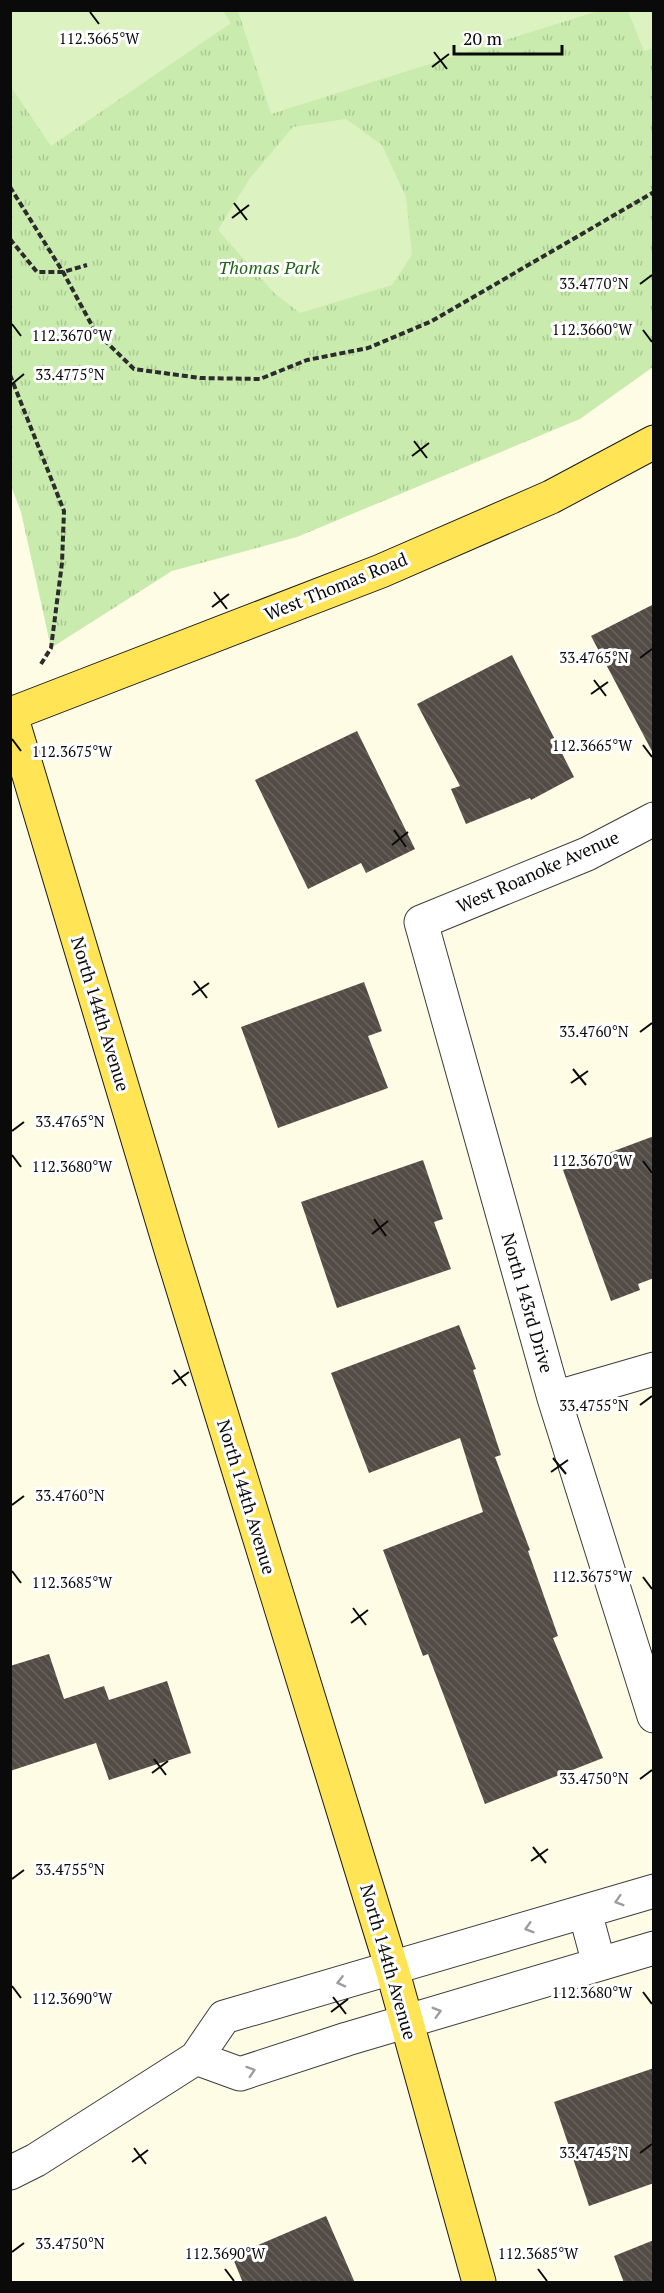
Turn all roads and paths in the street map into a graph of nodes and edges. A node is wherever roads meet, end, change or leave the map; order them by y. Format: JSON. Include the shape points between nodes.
{"nodes":[{"id":1,"x":10,"y":187,"type":"edge"},
{"id":2,"x":654,"y":192,"type":"edge"},
{"id":3,"x":10,"y":239,"type":"edge"},
{"id":4,"x":87,"y":265,"type":"dead end"},
{"id":5,"x":63,"y":272,"type":"junction"},
{"id":6,"x":10,"y":375,"type":"edge"},
{"id":7,"x":654,"y":442,"type":"edge"},
{"id":8,"x":40,"y":667,"type":"dead end"},
{"id":9,"x":11,"y":713,"type":"edge"},
{"id":10,"x":654,"y":819,"type":"edge"},
{"id":11,"x":421,"y":922,"type":"joint"},
{"id":12,"x":654,"y":1370,"type":"edge"},
{"id":13,"x":554,"y":1398,"type":"junction"},
{"id":14,"x":654,"y":1716,"type":"edge"},
{"id":15,"x":654,"y":1891,"type":"edge"},
{"id":16,"x":585,"y":1912,"type":"junction"},
{"id":17,"x":654,"y":1948,"type":"edge"},
{"id":18,"x":599,"y":1964,"type":"junction"},
{"id":19,"x":392,"y":1969,"type":"junction"},
{"id":20,"x":405,"y":2021,"type":"junction"},
{"id":21,"x":196,"y":2058,"type":"junction"},
{"id":22,"x":10,"y":2173,"type":"edge"},
{"id":23,"x":479,"y":2283,"type":"edge"}],
"edges":[{"from":1,"to":5,"type":"path"},
{"from":2,"to":5,"type":"path","via":[[432,321],[368,348],[307,360],[260,379],[200,378],[134,369],[95,332]]},
{"from":3,"to":5,"type":"path","via":[[37,272]]},
{"from":4,"to":5,"type":"path"},
{"from":6,"to":8,"type":"path","via":[[64,511],[51,648]]},
{"from":7,"to":9,"type":"main road","name":"West Thomas Road","via":[[551,497],[381,571]]},
{"from":9,"to":19,"type":"main road","name":"North 144th Avenue"},
{"from":10,"to":11,"type":"street","name":"West Roanoke Avenue","via":[[587,854]]},
{"from":11,"to":13,"type":"street","name":"North 143rd Drive"},
{"from":12,"to":13,"type":"street"},
{"from":13,"to":14,"type":"street","name":"North 143rd Drive"},
{"from":15,"to":16,"type":"street","one_way":true},
{"from":16,"to":18,"type":"street"},
{"from":16,"to":19,"type":"street","one_way":true},
{"from":17,"to":18,"type":"street"},
{"from":20,"to":18,"type":"street","one_way":true},
{"from":19,"to":20,"type":"main road","name":"North 144th Avenue"},
{"from":19,"to":21,"type":"street","one_way":true,"via":[[224,2017]]},
{"from":21,"to":20,"type":"street","one_way":true,"via":[[240,2074]]},
{"from":20,"to":23,"type":"main road","name":"North 144th Avenue"},
{"from":21,"to":22,"type":"street"}]}
